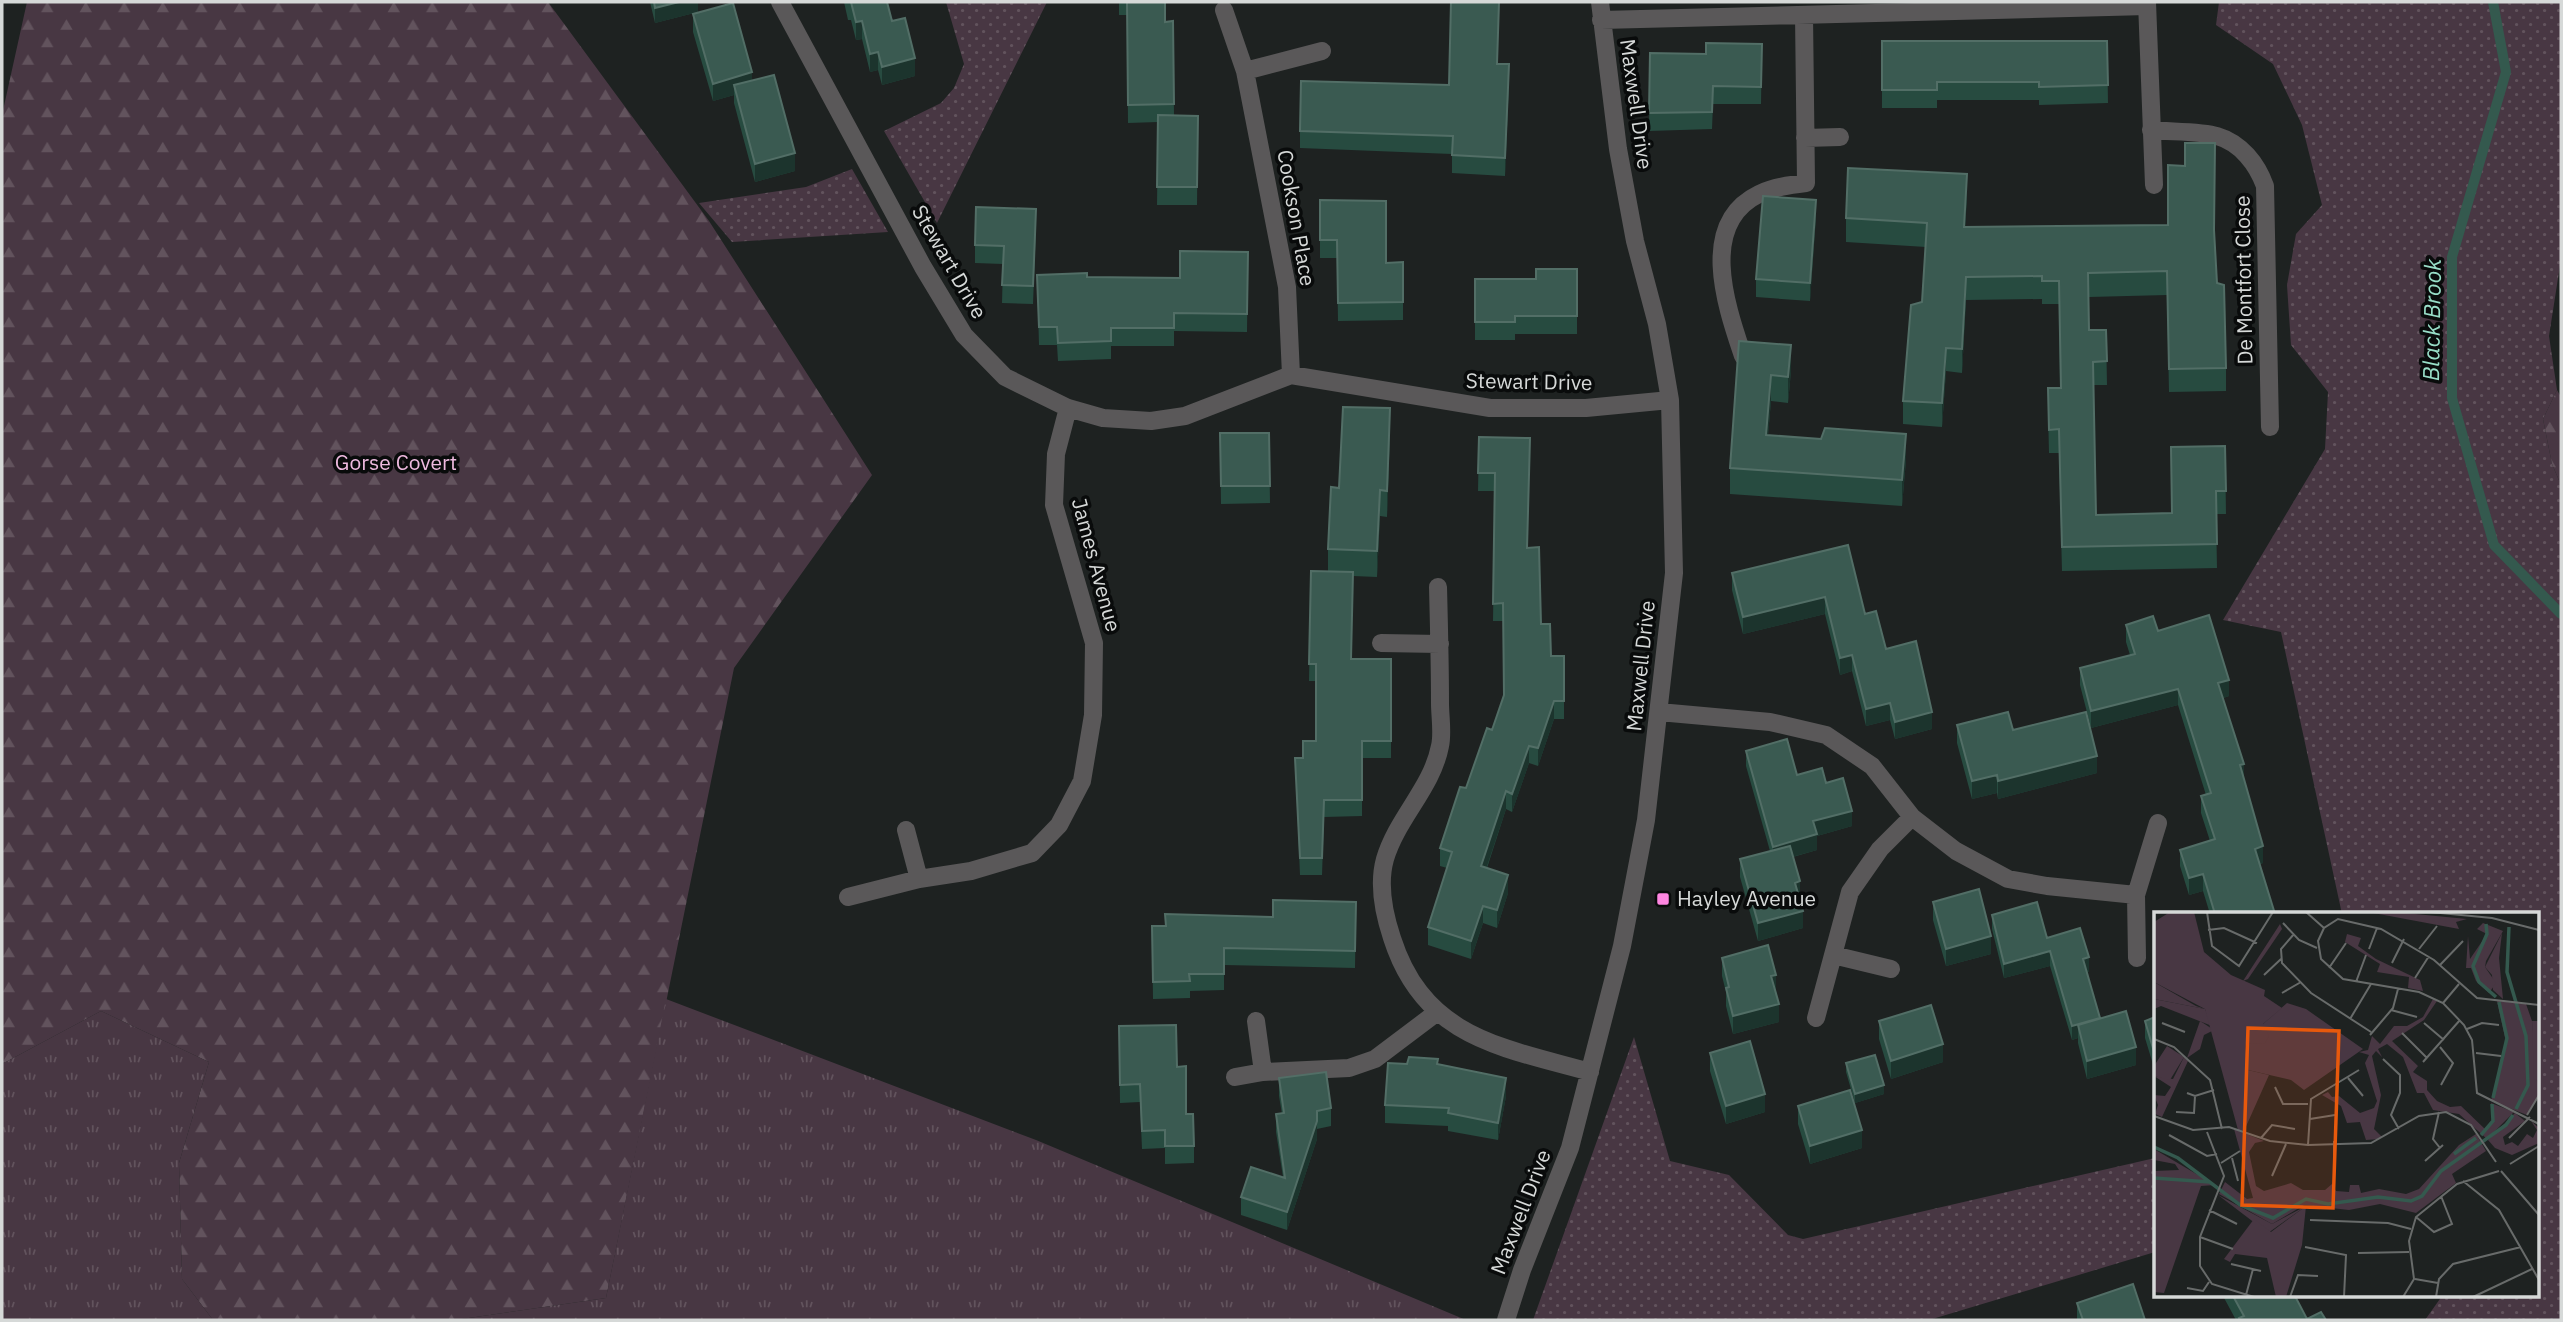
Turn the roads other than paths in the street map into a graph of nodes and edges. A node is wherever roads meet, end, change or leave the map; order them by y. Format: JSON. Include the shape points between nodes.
{"nodes":[{"id":1,"x":780,"y":2,"type":"edge"},
{"id":2,"x":2147,"y":4,"type":"edge"},
{"id":3,"x":1869,"y":8,"type":"edge"},
{"id":4,"x":1224,"y":10,"type":"dead end"},
{"id":5,"x":1601,"y":11,"type":"edge"},
{"id":6,"x":1810,"y":11,"type":"edge"},
{"id":7,"x":1322,"y":51,"type":"dead end"},
{"id":8,"x":1245,"y":71,"type":"junction"},
{"id":9,"x":2151,"y":130,"type":"junction"},
{"id":10,"x":1840,"y":137,"type":"dead end"},
{"id":11,"x":1805,"y":138,"type":"junction"},
{"id":12,"x":2154,"y":185,"type":"dead end"},
{"id":13,"x":1743,"y":356,"type":"edge"},
{"id":14,"x":1291,"y":375,"type":"junction"},
{"id":15,"x":1670,"y":400,"type":"junction"},
{"id":16,"x":1068,"y":408,"type":"junction"},
{"id":17,"x":2270,"y":427,"type":"dead end"},
{"id":18,"x":1438,"y":587,"type":"dead end"},
{"id":19,"x":1381,"y":643,"type":"dead end"},
{"id":20,"x":1440,"y":645,"type":"junction"},
{"id":21,"x":1660,"y":712,"type":"junction"},
{"id":22,"x":1912,"y":817,"type":"junction"},
{"id":23,"x":2158,"y":823,"type":"dead end"},
{"id":24,"x":906,"y":830,"type":"dead end"},
{"id":25,"x":919,"y":879,"type":"junction"},
{"id":26,"x":2136,"y":895,"type":"junction"},
{"id":27,"x":848,"y":897,"type":"dead end"},
{"id":28,"x":1833,"y":955,"type":"junction"},
{"id":29,"x":2137,"y":958,"type":"dead end"},
{"id":30,"x":1891,"y":969,"type":"dead end"},
{"id":31,"x":1436,"y":1013,"type":"junction"},
{"id":32,"x":1816,"y":1018,"type":"dead end"},
{"id":33,"x":1256,"y":1021,"type":"dead end"},
{"id":34,"x":1263,"y":1072,"type":"junction"},
{"id":35,"x":1590,"y":1072,"type":"junction"},
{"id":36,"x":1235,"y":1077,"type":"dead end"},
{"id":37,"x":1506,"y":1320,"type":"edge"}],
"edges":[{"from":1,"to":16,"type":"street","name":"Stewart Drive","via":[[964,335],[1005,377]]},
{"from":2,"to":3,"type":"street"},
{"from":2,"to":9,"type":"street"},
{"from":3,"to":6,"type":"street"},
{"from":4,"to":8,"type":"street","name":"Cookson Place"},
{"from":5,"to":6,"type":"street"},
{"from":5,"to":15,"type":"street","name":"Maxwell Drive","via":[[1618,149]]},
{"from":6,"to":11,"type":"street"},
{"from":7,"to":8,"type":"street"},
{"from":8,"to":14,"type":"street","name":"Cookson Place","via":[[1287,287]]},
{"from":9,"to":12,"type":"street"},
{"from":9,"to":17,"type":"street","name":"De Montfort Close","via":[[2217,136],[2241,149],[2258,168],[2265,186]]},
{"from":10,"to":11,"type":"street"},
{"from":11,"to":13,"type":"street","via":[[1806,183],[1758,195],[1738,210],[1727,228],[1721,274]]},
{"from":14,"to":15,"type":"street","name":"Stewart Drive","via":[[1490,408],[1586,408]]},
{"from":14,"to":16,"type":"street","name":"Stewart Drive","via":[[1173,418],[1103,418]]},
{"from":15,"to":21,"type":"street","name":"Maxwell Drive","via":[[1674,573]]},
{"from":16,"to":25,"type":"street","name":"James Avenue","via":[[1056,454],[1054,505],[1094,643],[1093,715],[1082,780],[1059,825],[1032,853],[971,871]]},
{"from":18,"to":20,"type":"street"},
{"from":19,"to":20,"type":"street"},
{"from":20,"to":31,"type":"street","via":[[1441,745],[1428,780],[1384,860],[1382,891],[1397,954]]},
{"from":21,"to":22,"type":"street","via":[[1770,722],[1826,735],[1872,766]]},
{"from":21,"to":35,"type":"street","name":"Maxwell Drive","via":[[1622,946]]},
{"from":22,"to":26,"type":"street","via":[[1956,851],[2008,879]]},
{"from":22,"to":28,"type":"street","via":[[1880,849],[1850,892]]},
{"from":23,"to":26,"type":"street"},
{"from":24,"to":25,"type":"street"},
{"from":25,"to":27,"type":"street","name":"James Avenue"},
{"from":26,"to":29,"type":"street"},
{"from":28,"to":30,"type":"street"},
{"from":28,"to":32,"type":"street"},
{"from":31,"to":34,"type":"street","via":[[1375,1059],[1349,1068]]},
{"from":31,"to":35,"type":"street","via":[[1468,1033],[1509,1049]]},
{"from":33,"to":34,"type":"street"},
{"from":34,"to":36,"type":"street"},
{"from":35,"to":37,"type":"street","name":"Maxwell Drive","via":[[1570,1148]]}]}
